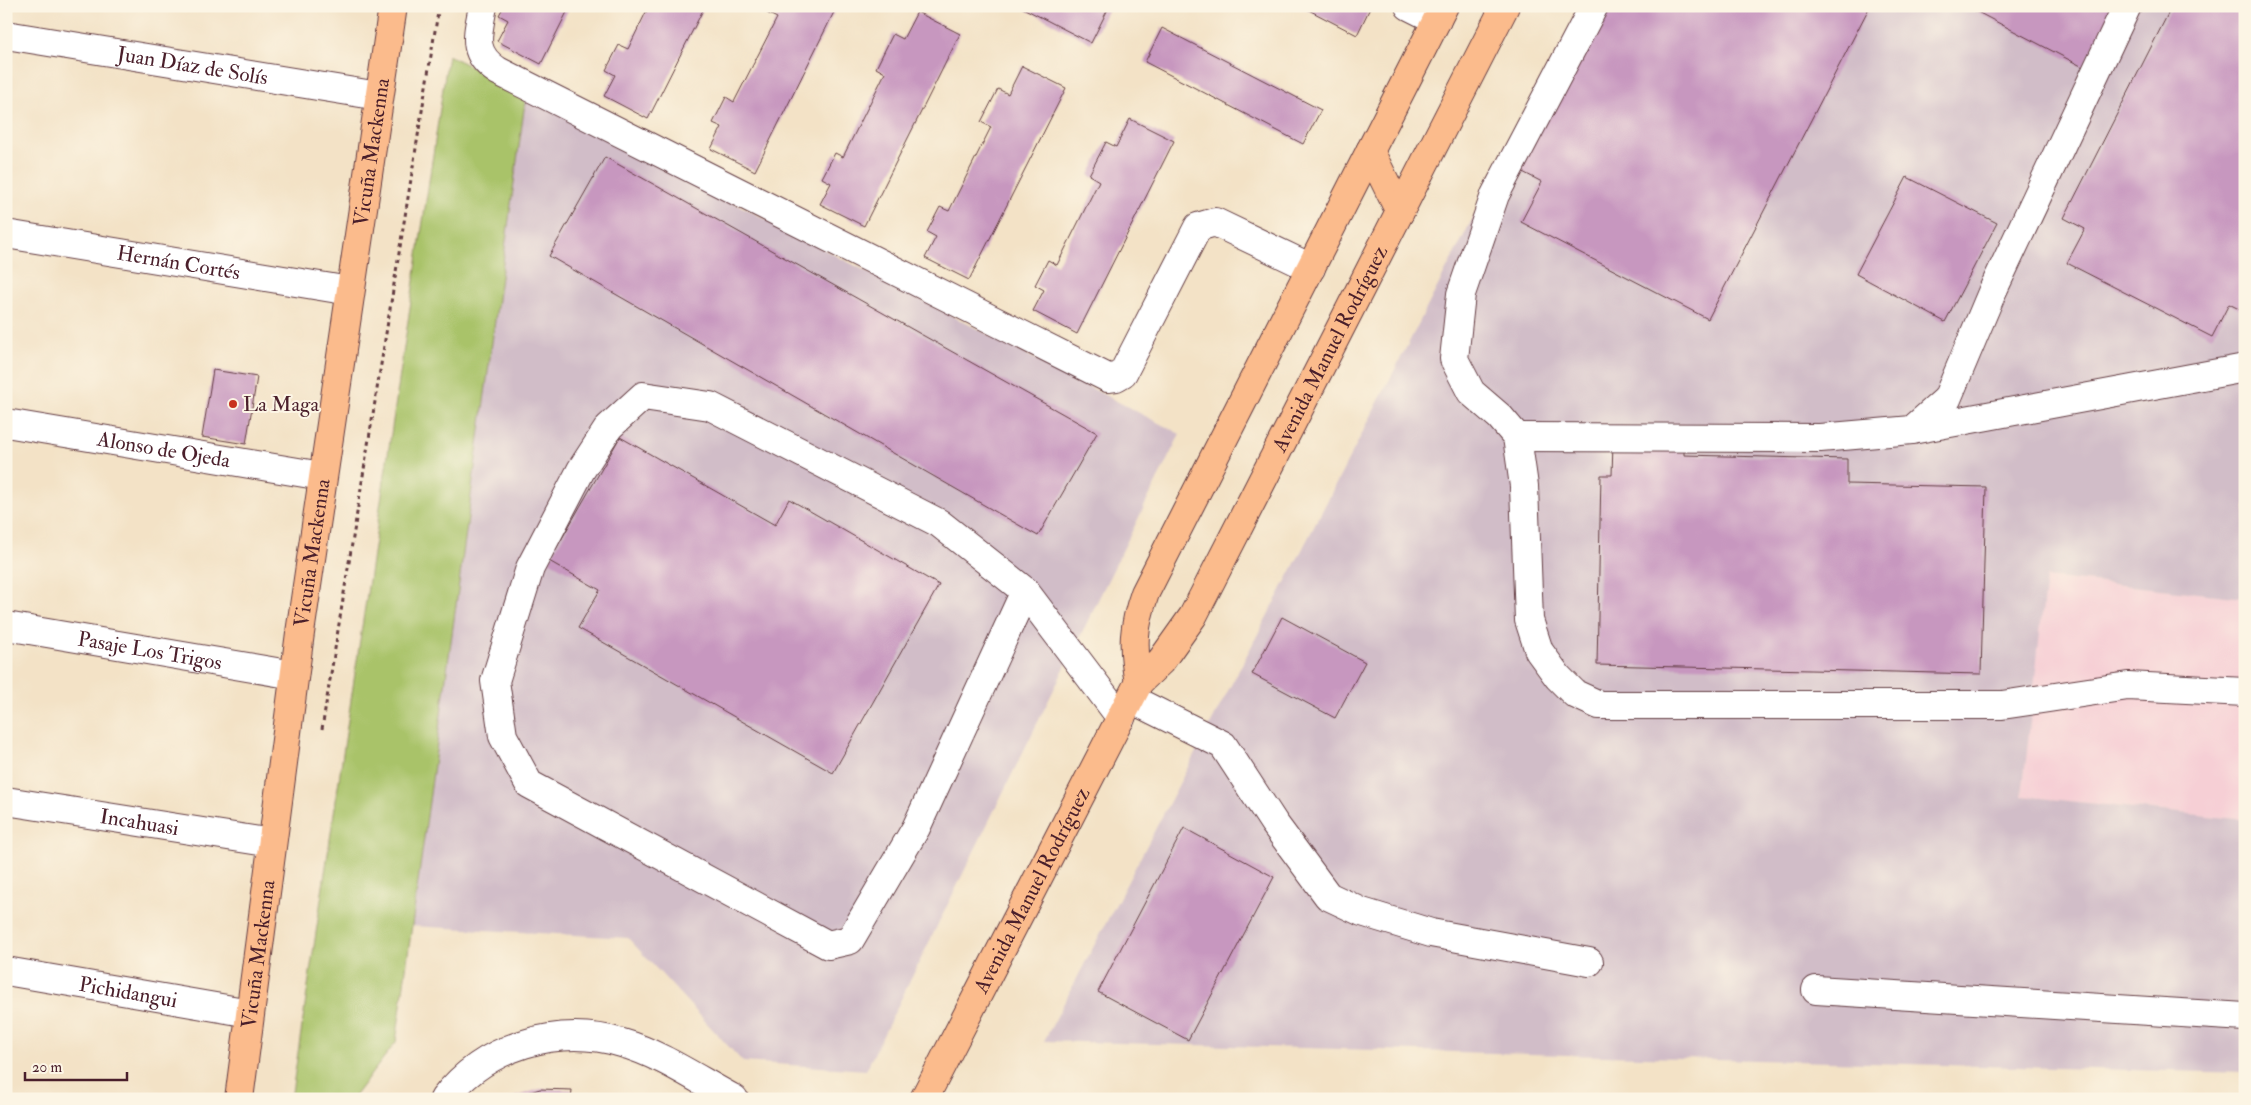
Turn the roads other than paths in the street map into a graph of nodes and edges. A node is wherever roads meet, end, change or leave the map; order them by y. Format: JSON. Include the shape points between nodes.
{"nodes":[{"id":1,"x":393,"y":6,"type":"edge"},
{"id":2,"x":483,"y":6,"type":"edge"},
{"id":3,"x":1409,"y":6,"type":"edge"},
{"id":4,"x":1505,"y":6,"type":"edge"},
{"id":5,"x":1594,"y":6,"type":"edge"},
{"id":6,"x":2127,"y":6,"type":"edge"},
{"id":7,"x":1440,"y":13,"type":"edge"},
{"id":8,"x":6,"y":34,"type":"edge"},
{"id":9,"x":379,"y":96,"type":"junction"},
{"id":10,"x":1370,"y":151,"type":"junction"},
{"id":11,"x":1400,"y":212,"type":"junction"},
{"id":12,"x":6,"y":234,"type":"edge"},
{"id":13,"x":1311,"y":268,"type":"junction"},
{"id":14,"x":350,"y":291,"type":"junction"},
{"id":15,"x":2245,"y":368,"type":"edge"},
{"id":16,"x":6,"y":424,"type":"edge"},
{"id":17,"x":1912,"y":430,"type":"junction"},
{"id":18,"x":1517,"y":437,"type":"junction"},
{"id":19,"x":322,"y":476,"type":"junction"},
{"id":20,"x":1024,"y":591,"type":"junction"},
{"id":21,"x":6,"y":626,"type":"edge"},
{"id":22,"x":294,"y":675,"type":"junction"},
{"id":23,"x":2245,"y":692,"type":"edge"},
{"id":24,"x":1130,"y":700,"type":"junction"},
{"id":25,"x":6,"y":801,"type":"edge"},
{"id":26,"x":272,"y":843,"type":"junction"},
{"id":27,"x":1589,"y":962,"type":"dead end"},
{"id":28,"x":6,"y":970,"type":"edge"},
{"id":29,"x":1816,"y":990,"type":"dead end"},
{"id":30,"x":250,"y":1013,"type":"junction"},
{"id":31,"x":2245,"y":1016,"type":"edge"},
{"id":32,"x":239,"y":1099,"type":"edge"},
{"id":33,"x":444,"y":1099,"type":"edge"},
{"id":34,"x":734,"y":1099,"type":"edge"},
{"id":35,"x":924,"y":1099,"type":"edge"}],
"edges":[{"from":1,"to":9,"type":"main road","name":"Vicuña Mackenna"},
{"from":2,"to":13,"type":"street","via":[[478,46],[488,65],[498,71],[1108,378],[1123,373],[1198,227],[1215,222]]},
{"from":3,"to":7,"type":"street"},
{"from":4,"to":11,"type":"main road","name":"Avenida Manuel Rodríguez"},
{"from":5,"to":18,"type":"street","via":[[1495,195],[1461,294],[1454,359],[1471,392]]},
{"from":6,"to":17,"type":"street","via":[[1993,290],[1947,399]]},
{"from":7,"to":10,"type":"main road"},
{"from":8,"to":9,"type":"street","name":"Juan Díaz de Solís"},
{"from":9,"to":14,"type":"main road","name":"Vicuña Mackenna"},
{"from":10,"to":11,"type":"main road"},
{"from":10,"to":13,"type":"main road"},
{"from":11,"to":24,"type":"main road","name":"Avenida Manuel Rodríguez","via":[[1193,616]]},
{"from":12,"to":14,"type":"street","name":"Hernán Cortés"},
{"from":13,"to":24,"type":"main road","via":[[1145,593],[1134,633]]},
{"from":14,"to":19,"type":"main road","name":"Vicuña Mackenna"},
{"from":15,"to":17,"type":"street"},
{"from":16,"to":19,"type":"street","name":"Alonso de Ojeda"},
{"from":17,"to":18,"type":"street","via":[[1820,438]]},
{"from":18,"to":23,"type":"street","via":[[1524,486],[1529,620],[1538,651],[1574,694],[1599,705],[2002,705],[2128,686]]},
{"from":19,"to":22,"type":"main road","name":"Vicuña Mackenna"},
{"from":20,"to":20,"type":"street","via":[[916,828],[850,940],[828,945],[529,784],[504,736],[495,681],[530,568],[581,470],[609,427],[643,396],[710,406],[930,518]]},
{"from":20,"to":24,"type":"street"},
{"from":21,"to":22,"type":"street","name":"Pasaje Los Trigos"},
{"from":22,"to":26,"type":"main road","name":"Vicuña Mackenna"},
{"from":24,"to":27,"type":"street","via":[[1223,745],[1274,823],[1328,896],[1362,912],[1431,934]]},
{"from":24,"to":35,"type":"main road","name":"Avenida Manuel Rodríguez"},
{"from":25,"to":26,"type":"street","name":"Incahuasi"},
{"from":26,"to":30,"type":"main road","name":"Vicuña Mackenna"},
{"from":28,"to":30,"type":"street","name":"Pichidangui"},
{"from":29,"to":31,"type":"street"},
{"from":30,"to":32,"type":"main road","name":"Vicuña Mackenna"},
{"from":33,"to":34,"type":"street","via":[[471,1071],[493,1056],[526,1043],[570,1036],[622,1043]]}]}
